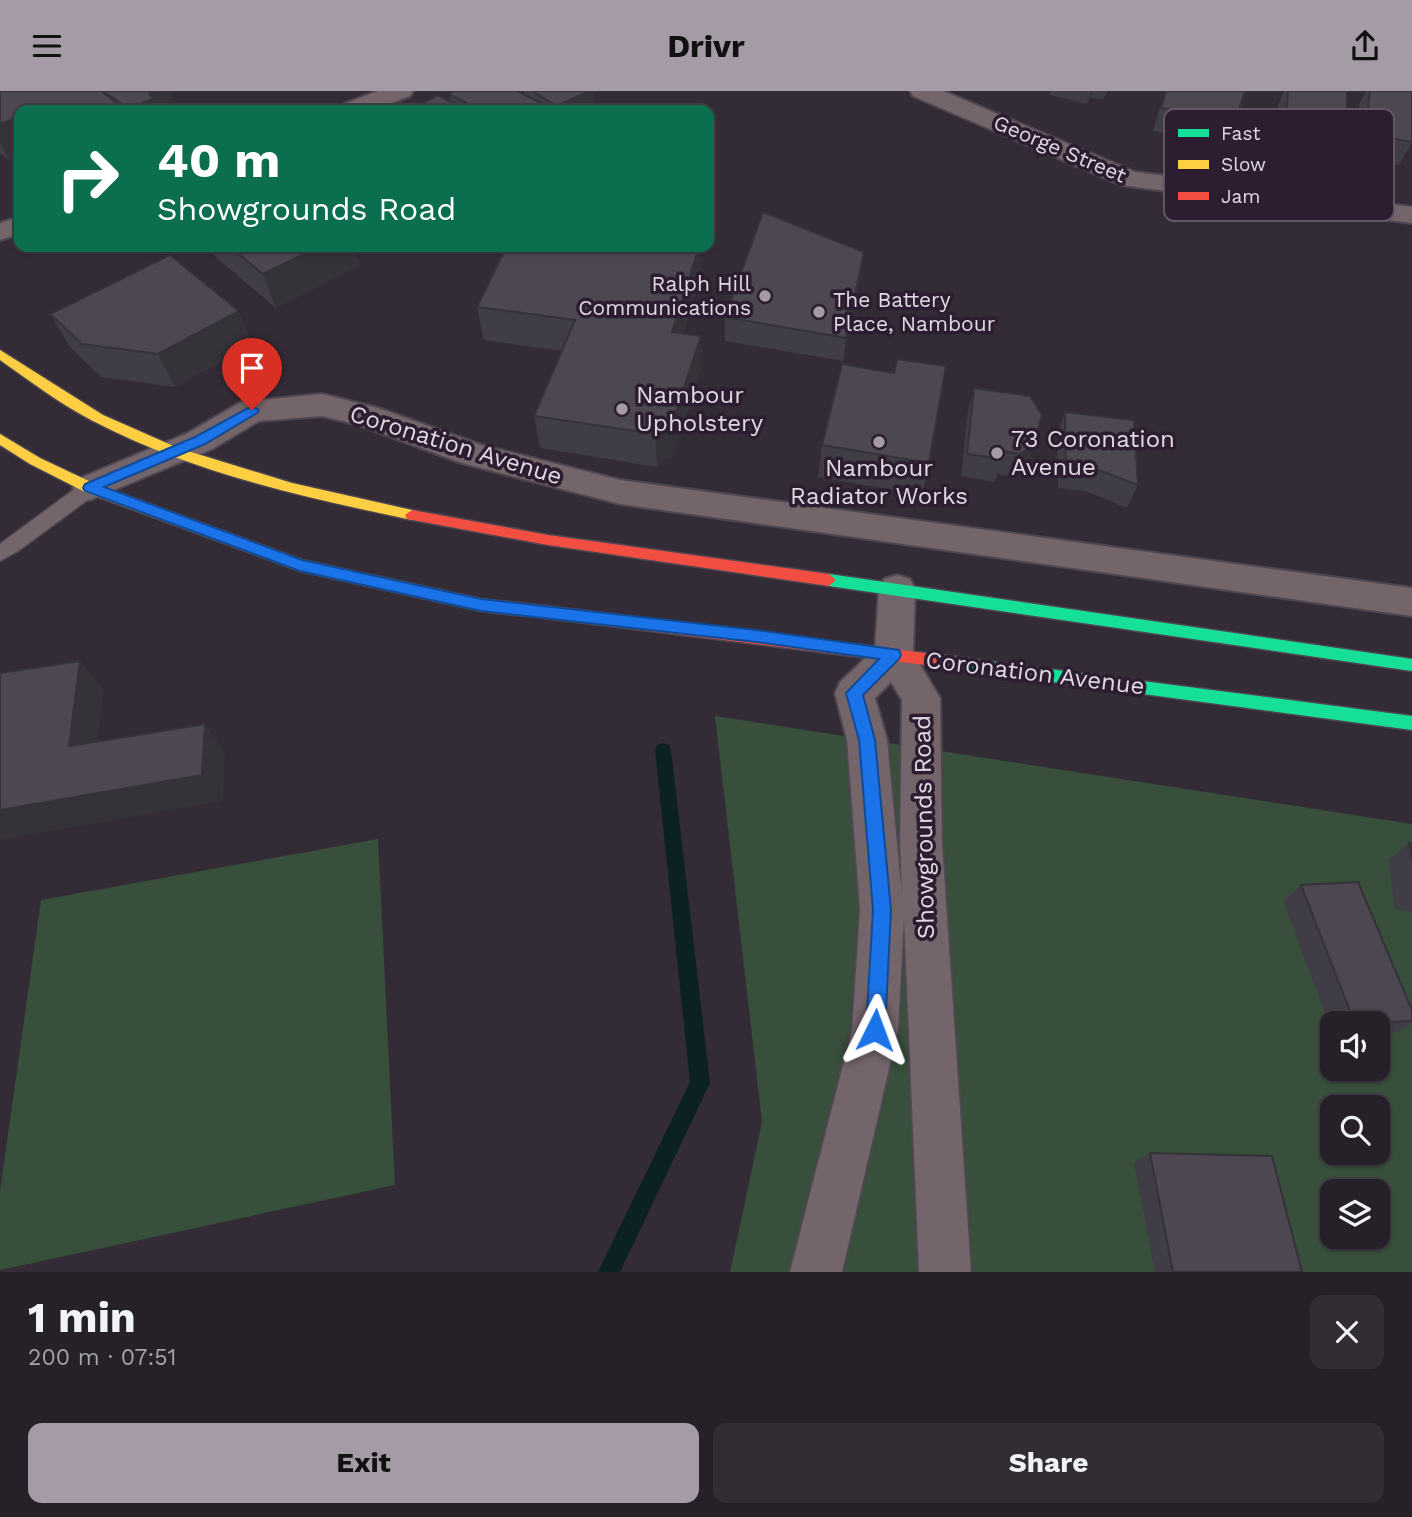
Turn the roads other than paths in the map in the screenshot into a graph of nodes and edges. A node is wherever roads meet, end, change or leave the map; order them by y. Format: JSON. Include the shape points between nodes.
{"nodes":[{"id":1,"x":401,"y":91,"type":"edge"},
{"id":2,"x":922,"y":91,"type":"edge"},
{"id":3,"x":363,"y":105,"type":"edge"},
{"id":4,"x":1164,"y":183,"type":"edge"},
{"id":5,"x":1394,"y":213,"type":"edge"},
{"id":6,"x":1412,"y":215,"type":"edge"},
{"id":7,"x":0,"y":354,"type":"edge"},
{"id":8,"x":0,"y":439,"type":"edge"},
{"id":9,"x":175,"y":452,"type":"junction"},
{"id":10,"x":90,"y":488,"type":"junction"},
{"id":11,"x":3,"y":548,"type":"edge"},
{"id":12,"x":897,"y":589,"type":"junction"},
{"id":13,"x":1412,"y":602,"type":"edge"},
{"id":14,"x":894,"y":655,"type":"junction"},
{"id":15,"x":1412,"y":665,"type":"edge"},
{"id":16,"x":1412,"y":723,"type":"edge"},
{"id":17,"x":816,"y":1272,"type":"edge"},
{"id":18,"x":945,"y":1272,"type":"edge"}],
"edges":[{"from":1,"to":3,"type":"street"},
{"from":2,"to":4,"type":"street","name":"George Street","via":[[1130,179]]},
{"from":5,"to":6,"type":"street","name":"George Street"},
{"from":7,"to":9,"type":"main road","via":[[107,423]]},
{"from":8,"to":10,"type":"main road","name":"Coronation Avenue"},
{"from":9,"to":10,"type":"street","name":"Coronation Avenue"},
{"from":9,"to":12,"type":"main road","via":[[288,486],[492,532]]},
{"from":9,"to":13,"type":"street","name":"Coronation Avenue","via":[[252,410],[322,405],[367,416],[474,455],[620,492]]},
{"from":10,"to":11,"type":"lane","via":[[60,506],[34,531]]},
{"from":10,"to":14,"type":"main road","name":"Coronation Avenue","via":[[300,565],[481,605]]},
{"from":12,"to":14,"type":"street"},
{"from":12,"to":15,"type":"main road"},
{"from":14,"to":16,"type":"main road","name":"Coronation Avenue"},
{"from":14,"to":17,"type":"street","name":"Showgrounds Road","via":[[854,693],[867,740],[882,910],[875,1030]]},
{"from":14,"to":18,"type":"street","name":"Showgrounds Road","via":[[921,698],[921,842]]}]}
